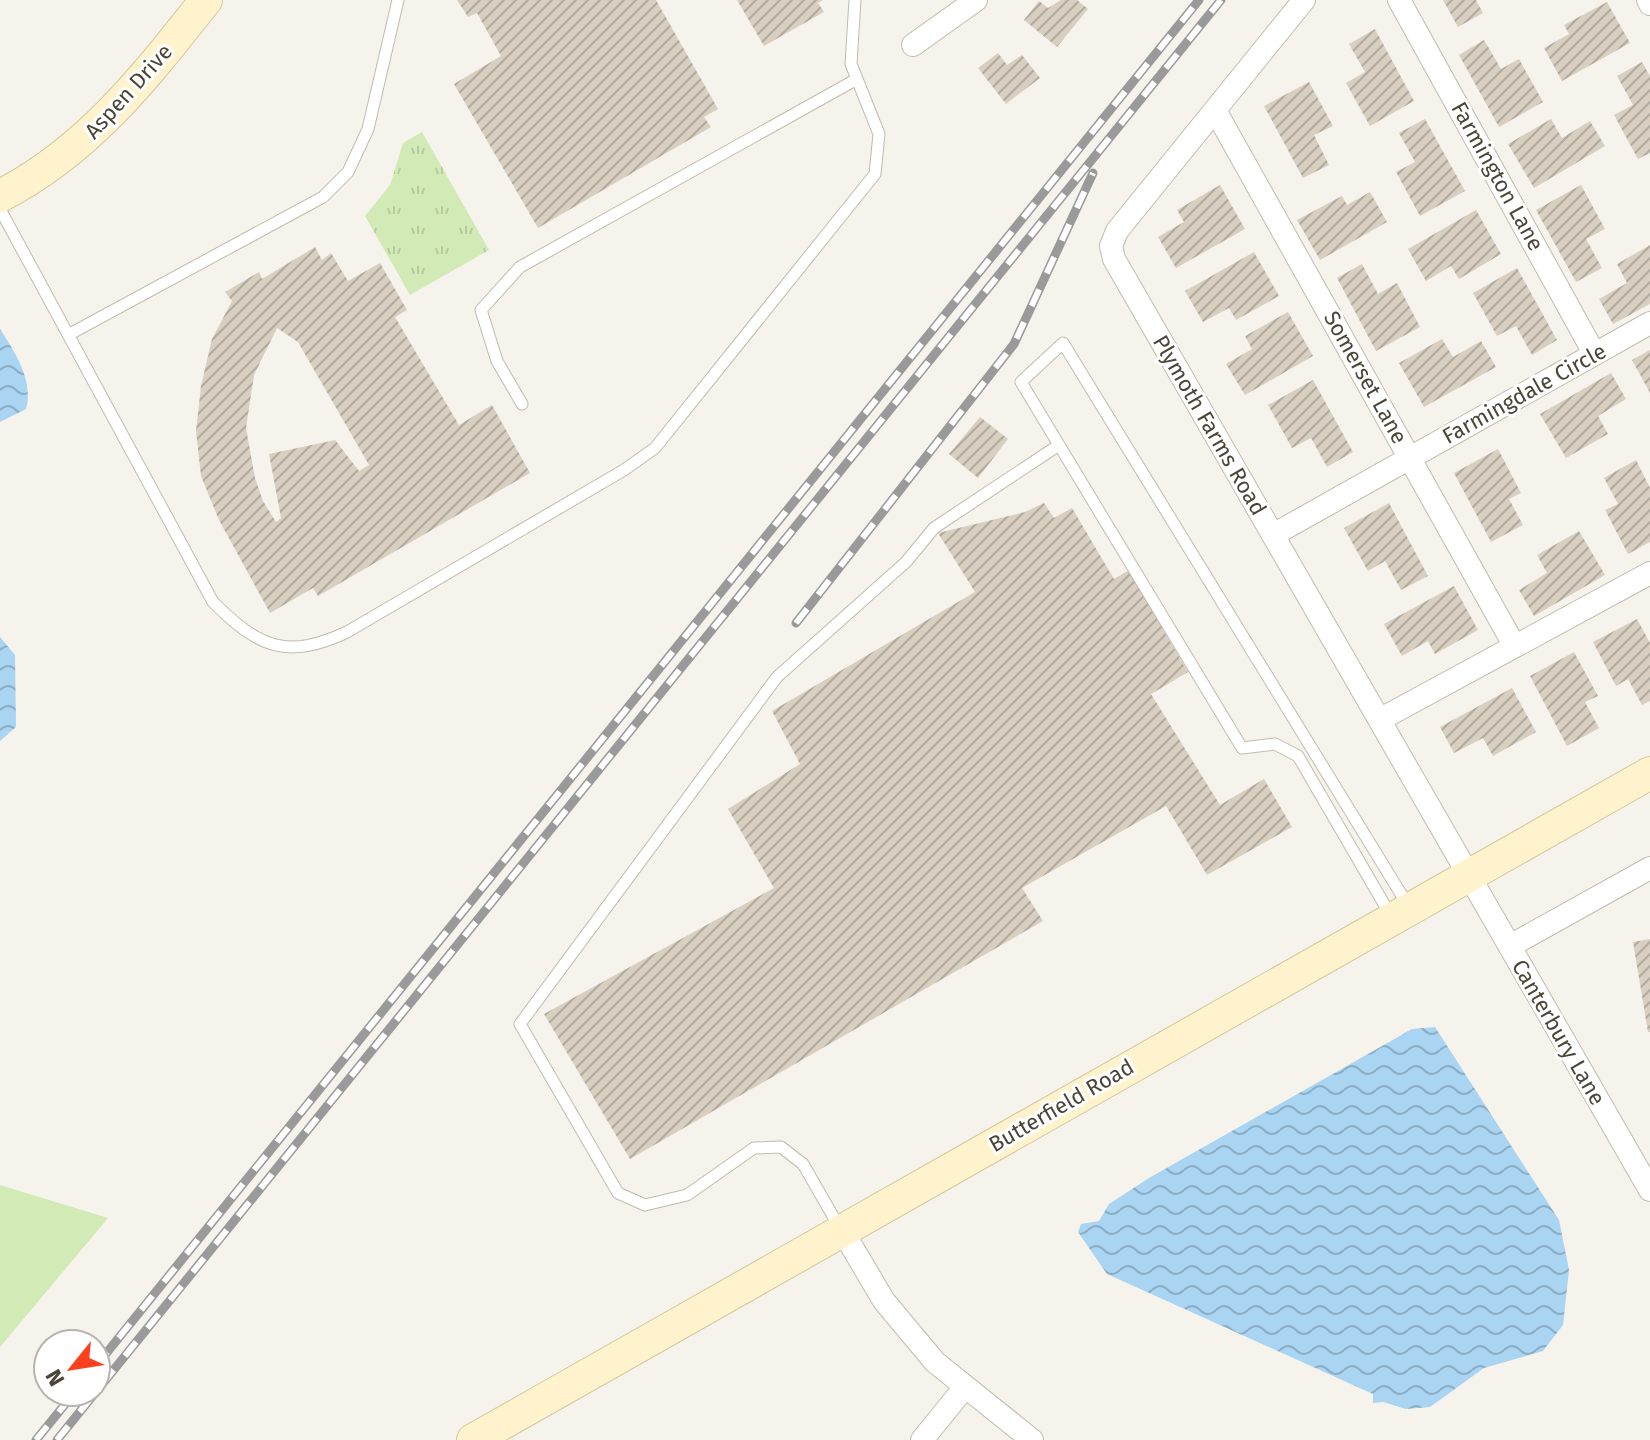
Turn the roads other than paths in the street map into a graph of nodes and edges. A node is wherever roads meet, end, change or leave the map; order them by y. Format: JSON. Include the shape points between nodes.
{"nodes":[{"id":1,"x":206,"y":0,"type":"edge"},
{"id":2,"x":398,"y":0,"type":"edge"},
{"id":3,"x":855,"y":0,"type":"edge"},
{"id":4,"x":976,"y":0,"type":"edge"},
{"id":5,"x":1304,"y":0,"type":"edge"},
{"id":6,"x":1399,"y":0,"type":"edge"},
{"id":7,"x":913,"y":45,"type":"dead end"},
{"id":8,"x":857,"y":79,"type":"junction"},
{"id":9,"x":1215,"y":110,"type":"junction"},
{"id":10,"x":0,"y":196,"type":"edge"},
{"id":11,"x":0,"y":209,"type":"edge"},
{"id":12,"x":1650,"y":323,"type":"edge"},
{"id":13,"x":68,"y":335,"type":"junction"},
{"id":14,"x":1594,"y":353,"type":"junction"},
{"id":15,"x":522,"y":404,"type":"dead end"},
{"id":16,"x":1059,"y":445,"type":"junction"},
{"id":17,"x":1410,"y":457,"type":"junction"},
{"id":18,"x":1273,"y":535,"type":"junction"},
{"id":19,"x":1650,"y":573,"type":"edge"},
{"id":20,"x":1514,"y":645,"type":"junction"},
{"id":21,"x":1381,"y":719,"type":"junction"},
{"id":22,"x":1650,"y":773,"type":"edge"},
{"id":23,"x":1650,"y":868,"type":"edge"},
{"id":24,"x":1468,"y":874,"type":"junction"},
{"id":25,"x":1401,"y":912,"type":"junction"},
{"id":26,"x":1510,"y":946,"type":"junction"},
{"id":27,"x":1650,"y":1190,"type":"edge"},
{"id":28,"x":842,"y":1230,"type":"junction"},
{"id":29,"x":965,"y":1387,"type":"junction"},
{"id":30,"x":473,"y":1440,"type":"edge"},
{"id":31,"x":922,"y":1440,"type":"edge"},
{"id":32,"x":1032,"y":1440,"type":"edge"}],
"edges":[{"from":1,"to":10,"type":"main road","name":"Aspen Drive","via":[[91,135],[33,179]]},
{"from":2,"to":13,"type":"lane","via":[[368,129],[348,172],[323,197]]},
{"from":3,"to":8,"type":"lane","via":[[851,64]]},
{"from":4,"to":7,"type":"street"},
{"from":5,"to":9,"type":"street","name":"Plymoth Farms Road"},
{"from":6,"to":14,"type":"street","name":"Farmington Lane"},
{"from":8,"to":13,"type":"lane","via":[[879,134],[875,174],[655,448],[315,647],[277,647],[241,629],[213,602]]},
{"from":8,"to":15,"type":"lane","via":[[520,267],[481,310],[497,361]]},
{"from":9,"to":17,"type":"street","name":"Somerset Lane"},
{"from":9,"to":18,"type":"street","name":"Plymoth Farms Road","via":[[1117,231],[1111,246]]},
{"from":11,"to":13,"type":"lane"},
{"from":12,"to":14,"type":"street","name":"Farmingdale Circle"},
{"from":14,"to":17,"type":"street","name":"Farmingdale Circle"},
{"from":16,"to":25,"type":"lane","via":[[1242,748],[1275,744],[1298,756]]},
{"from":16,"to":25,"type":"lane","via":[[1021,382],[1063,343]]},
{"from":16,"to":28,"type":"lane","via":[[934,528],[906,562],[777,677],[520,1024],[618,1193],[645,1205],[687,1195],[754,1148],[781,1147],[803,1164]]},
{"from":17,"to":18,"type":"street","name":"Farmingdale Circle"},
{"from":17,"to":20,"type":"street","name":"Somerset Lane"},
{"from":18,"to":21,"type":"street","name":"Plymoth Farms Road"},
{"from":19,"to":20,"type":"street"},
{"from":20,"to":21,"type":"street"},
{"from":21,"to":24,"type":"street","name":"Plymoth Farms Road"},
{"from":22,"to":24,"type":"main road","name":"Butterfield Road"},
{"from":23,"to":26,"type":"street"},
{"from":24,"to":25,"type":"main road","name":"Butterfield Road"},
{"from":24,"to":26,"type":"street","name":"Canterbury Lane"},
{"from":25,"to":28,"type":"main road","name":"Butterfield Road"},
{"from":26,"to":27,"type":"street","name":"Canterbury Lane"},
{"from":28,"to":29,"type":"street","via":[[884,1301],[935,1362]]},
{"from":28,"to":30,"type":"main road","name":"Butterfield Road"},
{"from":29,"to":31,"type":"street"},
{"from":29,"to":32,"type":"street"}]}
